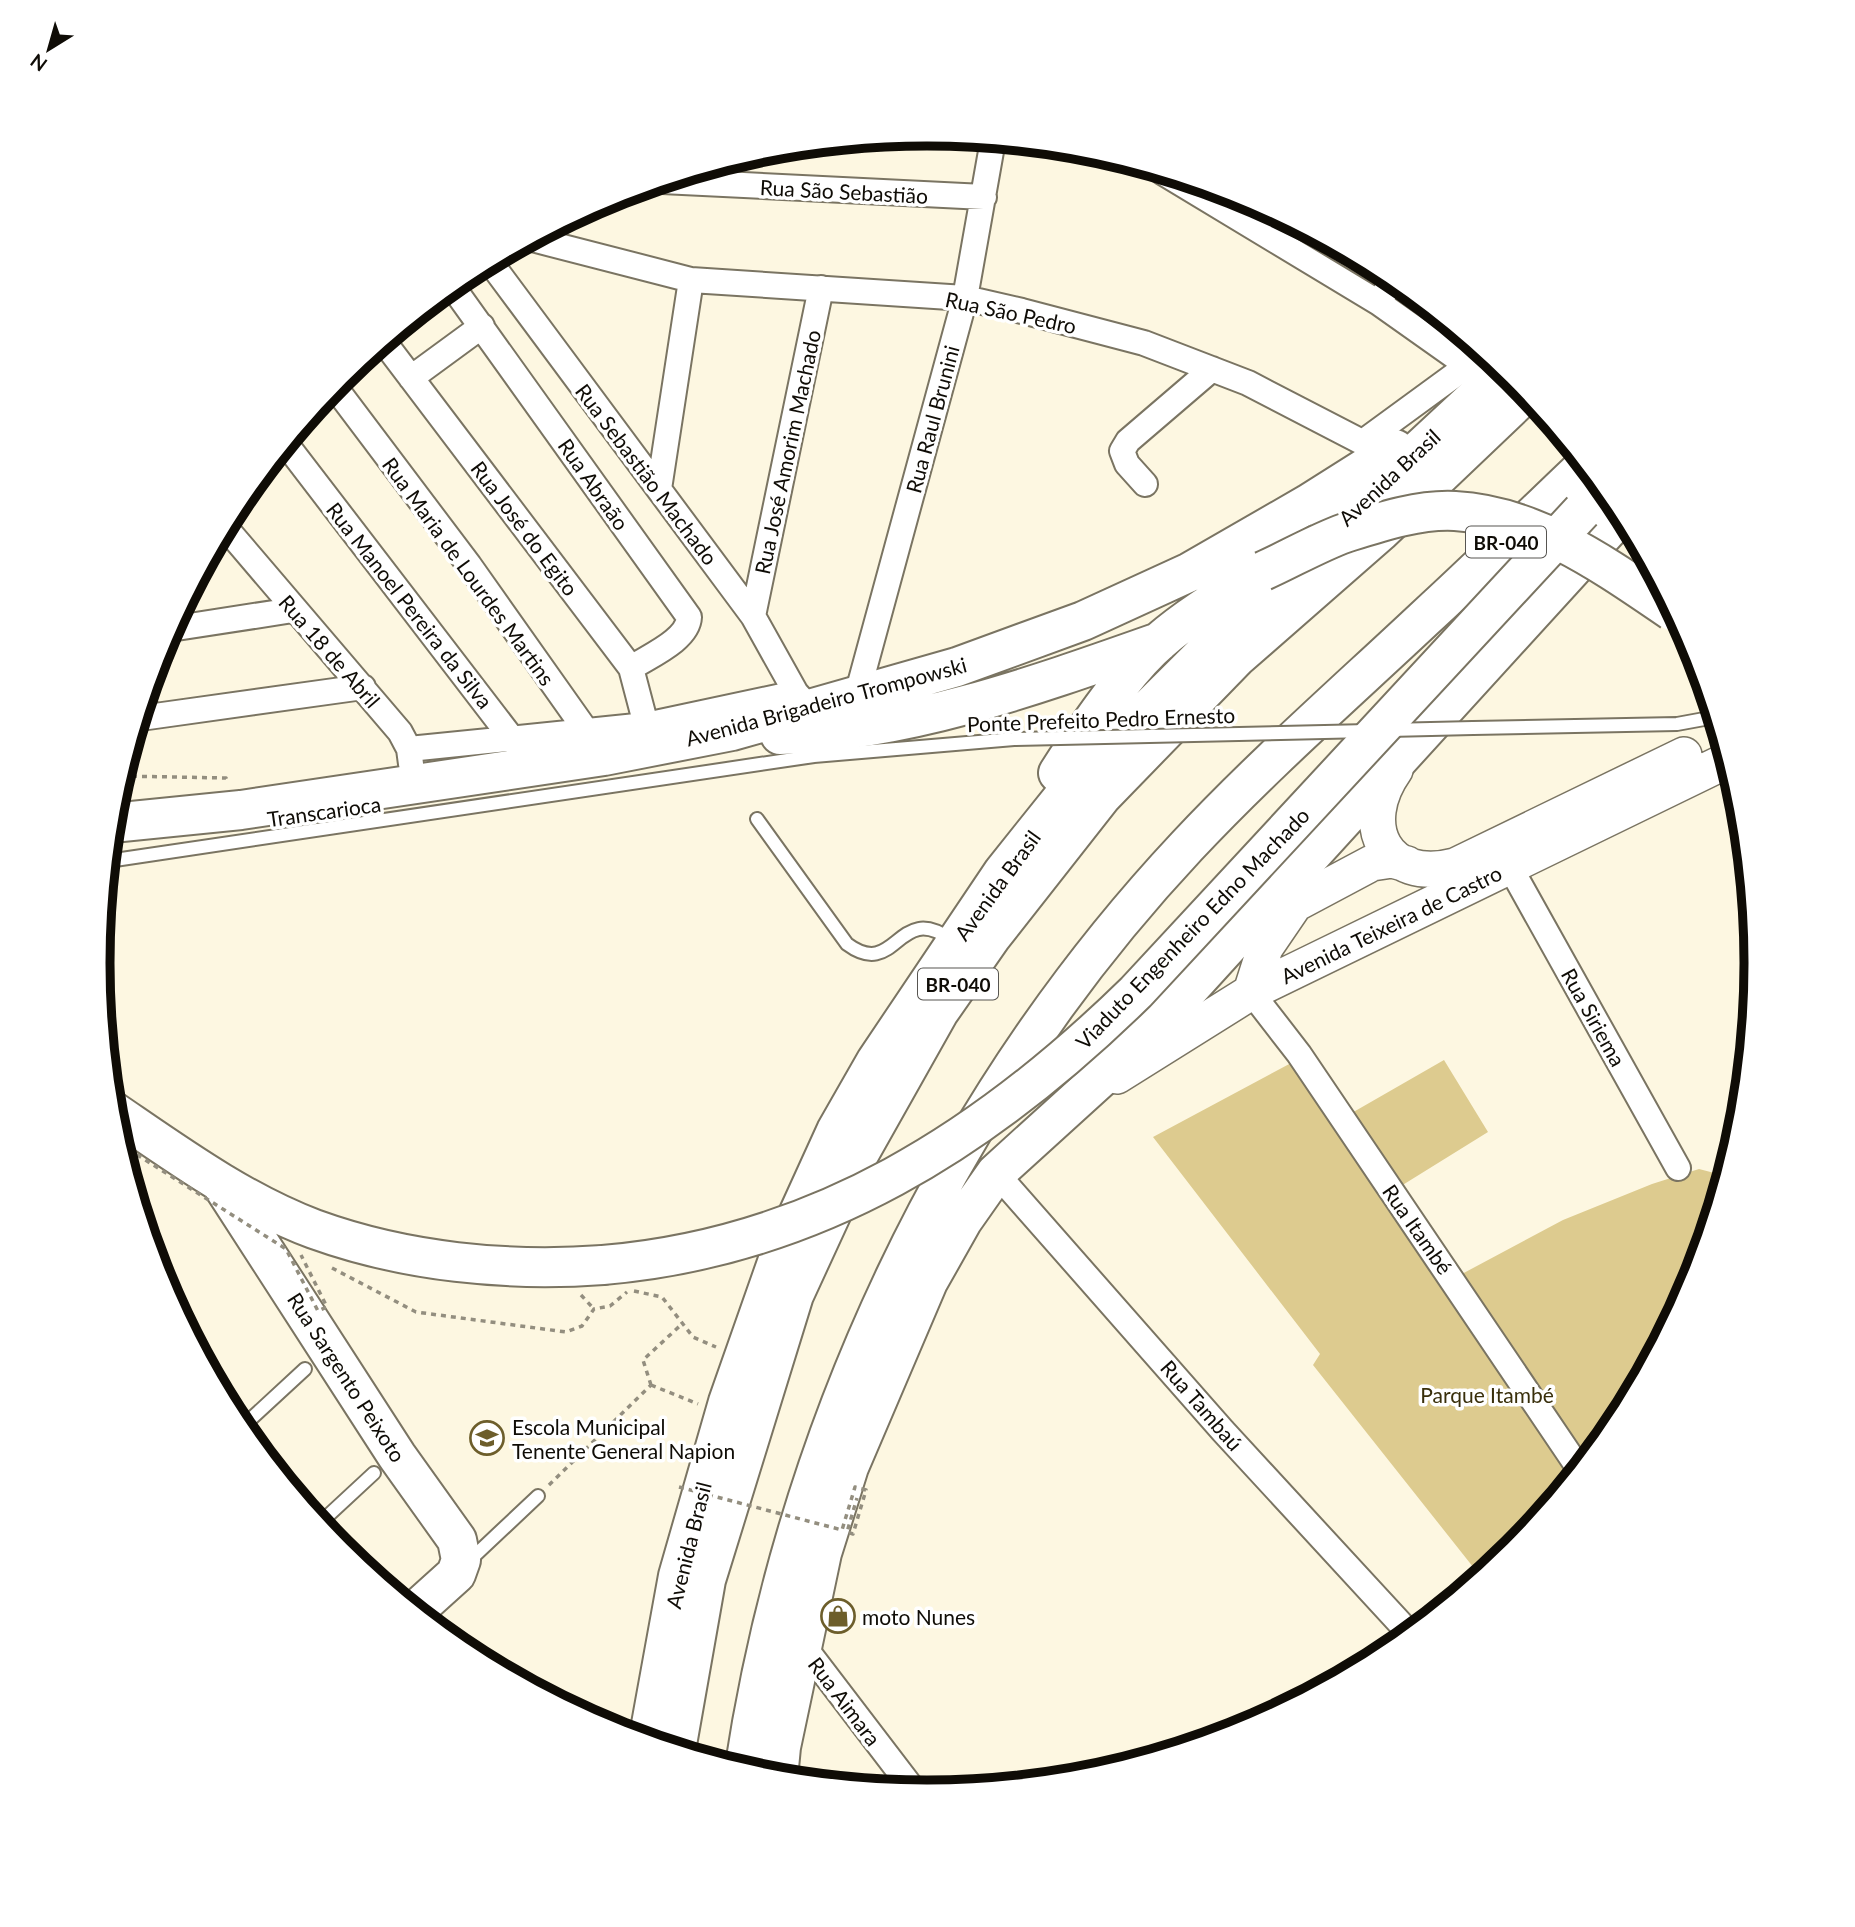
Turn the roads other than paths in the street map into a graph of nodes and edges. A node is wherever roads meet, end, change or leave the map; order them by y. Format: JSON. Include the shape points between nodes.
{"nodes":[{"id":1,"x":992,"y":149,"type":"edge"},
{"id":2,"x":689,"y":182,"type":"edge"},
{"id":3,"x":984,"y":197,"type":"junction"},
{"id":4,"x":1263,"y":219,"type":"edge"},
{"id":5,"x":545,"y":242,"type":"edge"},
{"id":6,"x":496,"y":270,"type":"edge"},
{"id":7,"x":691,"y":280,"type":"junction"},
{"id":8,"x":821,"y":288,"type":"junction"},
{"id":9,"x":1387,"y":288,"type":"edge"},
{"id":10,"x":458,"y":295,"type":"edge"},
{"id":11,"x":965,"y":298,"type":"junction"},
{"id":12,"x":1379,"y":303,"type":"junction"},
{"id":13,"x":482,"y":326,"type":"junction"},
{"id":14,"x":389,"y":349,"type":"edge"},
{"id":15,"x":1212,"y":369,"type":"junction"},
{"id":16,"x":1492,"y":376,"type":"edge"},
{"id":17,"x":411,"y":377,"type":"junction"},
{"id":18,"x":341,"y":395,"type":"edge"},
{"id":19,"x":1374,"y":448,"type":"junction"},
{"id":20,"x":291,"y":451,"type":"edge"},
{"id":21,"x":1145,"y":484,"type":"dead end"},
{"id":22,"x":659,"y":489,"type":"junction"},
{"id":23,"x":1597,"y":495,"type":"edge"},
{"id":24,"x":1597,"y":495,"type":"edge"},
{"id":25,"x":1597,"y":495,"type":"edge"},
{"id":26,"x":229,"y":540,"type":"edge"},
{"id":27,"x":1660,"y":603,"type":"edge"},
{"id":28,"x":292,"y":610,"type":"junction"},
{"id":29,"x":752,"y":616,"type":"junction"},
{"id":30,"x":183,"y":627,"type":"edge"},
{"id":31,"x":1159,"y":642,"type":"junction"},
{"id":32,"x":632,"y":668,"type":"junction"},
{"id":33,"x":363,"y":687,"type":"junction"},
{"id":34,"x":857,"y":695,"type":"junction"},
{"id":35,"x":804,"y":701,"type":"junction"},
{"id":36,"x":151,"y":709,"type":"edge"},
{"id":37,"x":1707,"y":719,"type":"edge"},
{"id":38,"x":646,"y":725,"type":"junction"},
{"id":39,"x":732,"y":731,"type":"junction"},
{"id":40,"x":1416,"y":740,"type":"junction"},
{"id":41,"x":1713,"y":741,"type":"edge"},
{"id":42,"x":595,"y":744,"type":"junction"},
{"id":43,"x":523,"y":753,"type":"junction"},
{"id":44,"x":1720,"y":764,"type":"edge"},
{"id":45,"x":412,"y":767,"type":"junction"},
{"id":46,"x":491,"y":806,"type":"joint"},
{"id":47,"x":757,"y":819,"type":"dead end"},
{"id":48,"x":123,"y":822,"type":"edge"},
{"id":49,"x":162,"y":855,"type":"junction"},
{"id":50,"x":117,"y":860,"type":"edge"},
{"id":51,"x":1407,"y":864,"type":"junction"},
{"id":52,"x":1510,"y":867,"type":"junction"},
{"id":53,"x":116,"y":868,"type":"edge"},
{"id":54,"x":1003,"y":872,"type":"junction"},
{"id":55,"x":1289,"y":912,"type":"junction"},
{"id":56,"x":954,"y":943,"type":"junction"},
{"id":57,"x":1315,"y":961,"type":"junction"},
{"id":58,"x":1251,"y":992,"type":"junction"},
{"id":59,"x":1064,"y":1110,"type":"junction"},
{"id":60,"x":125,"y":1119,"type":"edge"},
{"id":61,"x":1678,"y":1168,"type":"dead end"},
{"id":62,"x":996,"y":1173,"type":"junction"},
{"id":63,"x":221,"y":1182,"type":"junction"},
{"id":64,"x":305,"y":1369,"type":"dead end"},
{"id":65,"x":250,"y":1420,"type":"edge"},
{"id":66,"x":1575,"y":1462,"type":"edge"},
{"id":67,"x":374,"y":1473,"type":"dead end"},
{"id":68,"x":538,"y":1496,"type":"road end"},
{"id":69,"x":327,"y":1517,"type":"edge"},
{"id":70,"x":456,"y":1574,"type":"junction"},
{"id":71,"x":422,"y":1605,"type":"edge"},
{"id":72,"x":1404,"y":1627,"type":"edge"},
{"id":73,"x":802,"y":1644,"type":"junction"},
{"id":74,"x":650,"y":1732,"type":"edge"},
{"id":75,"x":678,"y":1741,"type":"edge"},
{"id":76,"x":746,"y":1760,"type":"edge"},
{"id":77,"x":780,"y":1767,"type":"edge"},
{"id":78,"x":906,"y":1780,"type":"edge"}],
"edges":[{"from":1,"to":3,"type":"street","name":"Rua Raul Brunini"},
{"from":2,"to":3,"type":"street","name":"Rua São Sebastião"},
{"from":3,"to":11,"type":"street","name":"Rua Raul Brunini"},
{"from":4,"to":12,"type":"street"},
{"from":5,"to":7,"type":"street","name":"Rua São Pedro"},
{"from":6,"to":22,"type":"street","name":"Rua Sebastião Machado"},
{"from":7,"to":8,"type":"street","name":"Rua São Pedro"},
{"from":7,"to":22,"type":"street"},
{"from":8,"to":11,"type":"street","name":"Rua São Pedro"},
{"from":8,"to":29,"type":"street","name":"Rua José Amorim Machado"},
{"from":9,"to":12,"type":"street"},
{"from":10,"to":13,"type":"street","name":"Rua Abraão"},
{"from":11,"to":15,"type":"street","name":"Rua São Pedro","via":[[1144,344]]},
{"from":11,"to":34,"type":"street","name":"Rua Raul Brunini"},
{"from":12,"to":16,"type":"street"},
{"from":13,"to":17,"type":"street"},
{"from":13,"to":32,"type":"street","name":"Rua Abraão","via":[[689,617],[681,635]]},
{"from":14,"to":17,"type":"street","name":"Rua José do Egito"},
{"from":15,"to":19,"type":"street","name":"Rua São Pedro"},
{"from":15,"to":21,"type":"street","via":[[1122,451]]},
{"from":16,"to":19,"type":"highway","name":"Avenida Brigadeiro Trompowski","via":[[1424,433]]},
{"from":16,"to":54,"type":"highway","name":"Avenida Brasil","via":[[1075,782]]},
{"from":16,"to":75,"type":"highway","name":"Avenida Brasil","number":"BR-040","via":[[1380,532],[1236,658],[1102,796],[939,1012],[858,1156],[794,1295],[706,1580]]},
{"from":17,"to":32,"type":"street","name":"Rua José do Egito"},
{"from":18,"to":42,"type":"street","name":"Rua Maria de Lourdes Martins","via":[[469,565]]},
{"from":19,"to":34,"type":"highway","name":"Avenida Brigadeiro Trompowski","via":[[1296,511],[1190,572],[1033,641]]},
{"from":20,"to":43,"type":"street","name":"Rua Manoel Pereira da Silva"},
{"from":22,"to":29,"type":"street","name":"Rua Sebastião Machado"},
{"from":23,"to":40,"type":"highway"},
{"from":24,"to":63,"type":"highway","name":"Viaduto Engenheiro Edno Machado","bridge":true,"via":[[1083,1044],[943,1150],[856,1197],[686,1254],[603,1265],[519,1267],[388,1250],[312,1228]]},
{"from":25,"to":76,"type":"highway","number":"BR-040","via":[[1286,746],[1186,847],[1088,964],[991,1100],[898,1268],[841,1404],[789,1562],[765,1654]]},
{"from":26,"to":28,"type":"street","name":"Rua 18 de Abril"},
{"from":27,"to":31,"type":"highway","bridge":true,"via":[[1547,534],[1494,517],[1455,511],[1408,515],[1344,534],[1263,571]]},
{"from":28,"to":30,"type":"street"},
{"from":28,"to":33,"type":"street","name":"Rua 18 de Abril"},
{"from":29,"to":35,"type":"street","name":"Rua Sebastião Machado"},
{"from":31,"to":39,"type":"highway","via":[[1048,681],[865,726],[773,736]]},
{"from":31,"to":54,"type":"highway","via":[[1061,768],[1029,817]]},
{"from":32,"to":38,"type":"street","name":"Rua José do Egito"},
{"from":33,"to":36,"type":"street"},
{"from":33,"to":45,"type":"street","name":"Rua 18 de Abril","via":[[400,732]]},
{"from":34,"to":35,"type":"highway","name":"Avenida Brigadeiro Trompowski"},
{"from":35,"to":38,"type":"street"},
{"from":35,"to":39,"type":"highway","name":"Avenida Brigadeiro Trompowski"},
{"from":37,"to":46,"type":"lane","name":"Ponte Prefeito Pedro Ernesto","bridge":true,"via":[[1637,726],[926,744],[814,756]]},
{"from":38,"to":42,"type":"street"},
{"from":39,"to":42,"type":"highway","name":"Avenida Brigadeiro Trompowski"},
{"from":40,"to":51,"type":"street","via":[[1381,789],[1376,817],[1382,843]]},
{"from":40,"to":59,"type":"highway","via":[[1178,1002]]},
{"from":41,"to":51,"type":"street","name":"Avenida Teixeira de Castro","via":[[1455,866],[1438,870]]},
{"from":42,"to":43,"type":"highway","name":"Avenida Brigadeiro Trompowski"},
{"from":43,"to":45,"type":"highway","name":"Avenida Brigadeiro Trompowski"},
{"from":44,"to":52,"type":"street","name":"Avenida Teixeira de Castro"},
{"from":45,"to":48,"type":"highway","name":"Avenida Brigadeiro Trompowski","via":[[241,810]]},
{"from":46,"to":49,"type":"lane","name":"Transcarioca"},
{"from":47,"to":56,"type":"lane","via":[[847,944],[863,956],[874,956],[917,928],[936,929]]},
{"from":49,"to":50,"type":"lane","name":"Transcarioca"},
{"from":49,"to":53,"type":"lane","name":"Transcarioca"},
{"from":51,"to":55,"type":"street","name":"Avenida Teixeira de Castro","via":[[1392,859],[1372,863],[1302,899]]},
{"from":52,"to":57,"type":"street","name":"Avenida Teixeira de Castro"},
{"from":52,"to":61,"type":"street","name":"Rua Siriema"},
{"from":54,"to":56,"type":"highway","name":"Avenida Brasil"},
{"from":55,"to":57,"type":"street","via":[[1283,930],[1286,946],[1300,959]]},
{"from":55,"to":58,"type":"street","name":"Avenida Teixeira de Castro","via":[[1265,948]]},
{"from":56,"to":74,"type":"highway","name":"Avenida Brasil","via":[[836,1131],[762,1301],[705,1475],[678,1576]]},
{"from":57,"to":58,"type":"street","name":"Avenida Teixeira de Castro"},
{"from":58,"to":59,"type":"street","name":"Avenida Teixeira de Castro"},
{"from":58,"to":66,"type":"street","name":"Rua Itambé","via":[[1299,1054]]},
{"from":59,"to":62,"type":"highway"},
{"from":60,"to":63,"type":"highway"},
{"from":62,"to":72,"type":"street","name":"Rua Tambaú"},
{"from":62,"to":73,"type":"highway","via":[[928,1282],[854,1455],[822,1553]]},
{"from":63,"to":70,"type":"highway","name":"Rua Sargento Peixoto","via":[[397,1456],[457,1540],[461,1560]]},
{"from":64,"to":65,"type":"lane"},
{"from":67,"to":69,"type":"lane"},
{"from":68,"to":70,"type":"lane"},
{"from":70,"to":71,"type":"highway"},
{"from":73,"to":77,"type":"highway"},
{"from":73,"to":78,"type":"street","name":"Rua Aimara"}]}
